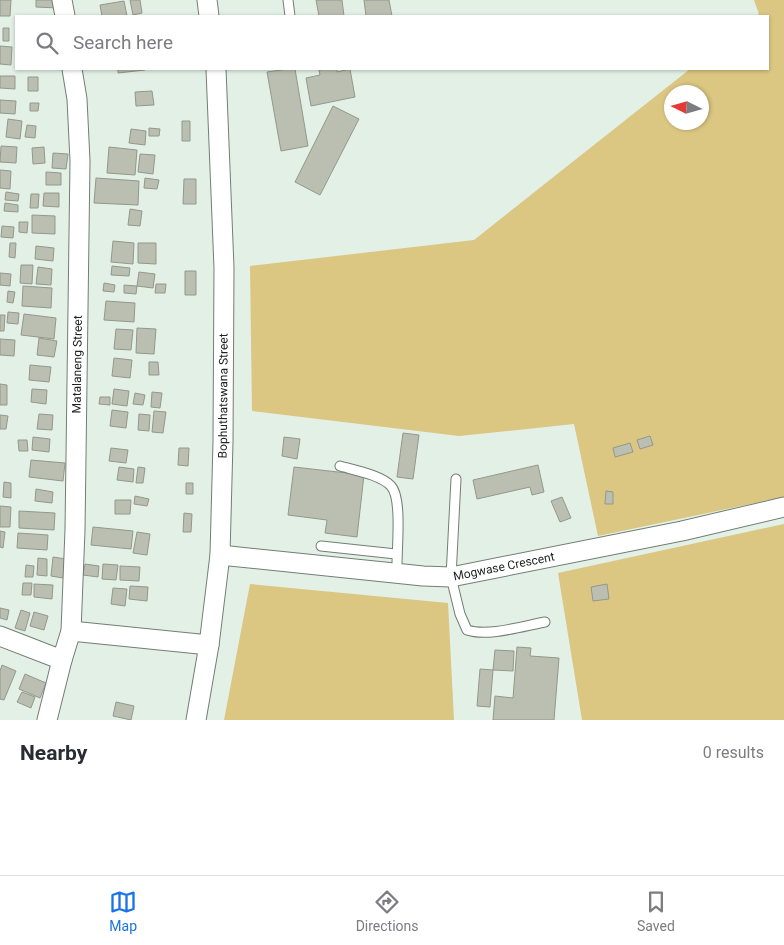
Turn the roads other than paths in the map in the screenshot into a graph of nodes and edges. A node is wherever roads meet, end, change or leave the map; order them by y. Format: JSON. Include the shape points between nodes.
{"nodes":[{"id":1,"x":62,"y":0,"type":"edge"},
{"id":2,"x":207,"y":0,"type":"edge"},
{"id":3,"x":288,"y":0,"type":"edge"},
{"id":4,"x":65,"y":15,"type":"edge"},
{"id":5,"x":209,"y":15,"type":"edge"},
{"id":6,"x":290,"y":15,"type":"edge"},
{"id":7,"x":72,"y":70,"type":"edge"},
{"id":8,"x":216,"y":70,"type":"edge"},
{"id":9,"x":340,"y":466,"type":"dead end"},
{"id":10,"x":456,"y":479,"type":"dead end"},
{"id":11,"x":784,"y":507,"type":"edge"},
{"id":12,"x":321,"y":546,"type":"dead end"},
{"id":13,"x":396,"y":554,"type":"junction"},
{"id":14,"x":220,"y":555,"type":"junction"},
{"id":15,"x":397,"y":573,"type":"junction"},
{"id":16,"x":451,"y":577,"type":"junction"},
{"id":17,"x":545,"y":622,"type":"dead end"},
{"id":18,"x":71,"y":631,"type":"junction"},
{"id":19,"x":0,"y":636,"type":"edge"},
{"id":20,"x":209,"y":645,"type":"junction"},
{"id":21,"x":62,"y":660,"type":"junction"},
{"id":22,"x":47,"y":720,"type":"edge"},
{"id":23,"x":196,"y":720,"type":"edge"}],
"edges":[{"from":1,"to":4,"type":"street"},
{"from":2,"to":5,"type":"street"},
{"from":3,"to":6,"type":"lane"},
{"from":7,"to":18,"type":"street","name":"Matalaneng Street","via":[[80,162]]},
{"from":8,"to":14,"type":"street","name":"Bophuthatswana Street","via":[[224,268]]},
{"from":9,"to":13,"type":"lane","via":[[381,479],[391,486],[398,516]]},
{"from":10,"to":16,"type":"lane"},
{"from":11,"to":16,"type":"street","name":"Mogwase Crescent","via":[[682,531]]},
{"from":12,"to":13,"type":"lane"},
{"from":13,"to":15,"type":"lane"},
{"from":14,"to":15,"type":"street","name":"Mogwase Crescent"},
{"from":14,"to":20,"type":"street","name":"Bophuthatswana Street"},
{"from":15,"to":16,"type":"street","name":"Mogwase Crescent"},
{"from":16,"to":17,"type":"lane","via":[[467,630],[479,632]]},
{"from":18,"to":20,"type":"street"},
{"from":18,"to":21,"type":"street","name":"Matalaneng Street"},
{"from":19,"to":21,"type":"street"},
{"from":20,"to":23,"type":"street","name":"Bophuthatswana Street"},
{"from":21,"to":22,"type":"street","name":"Matalaneng Street"}]}
